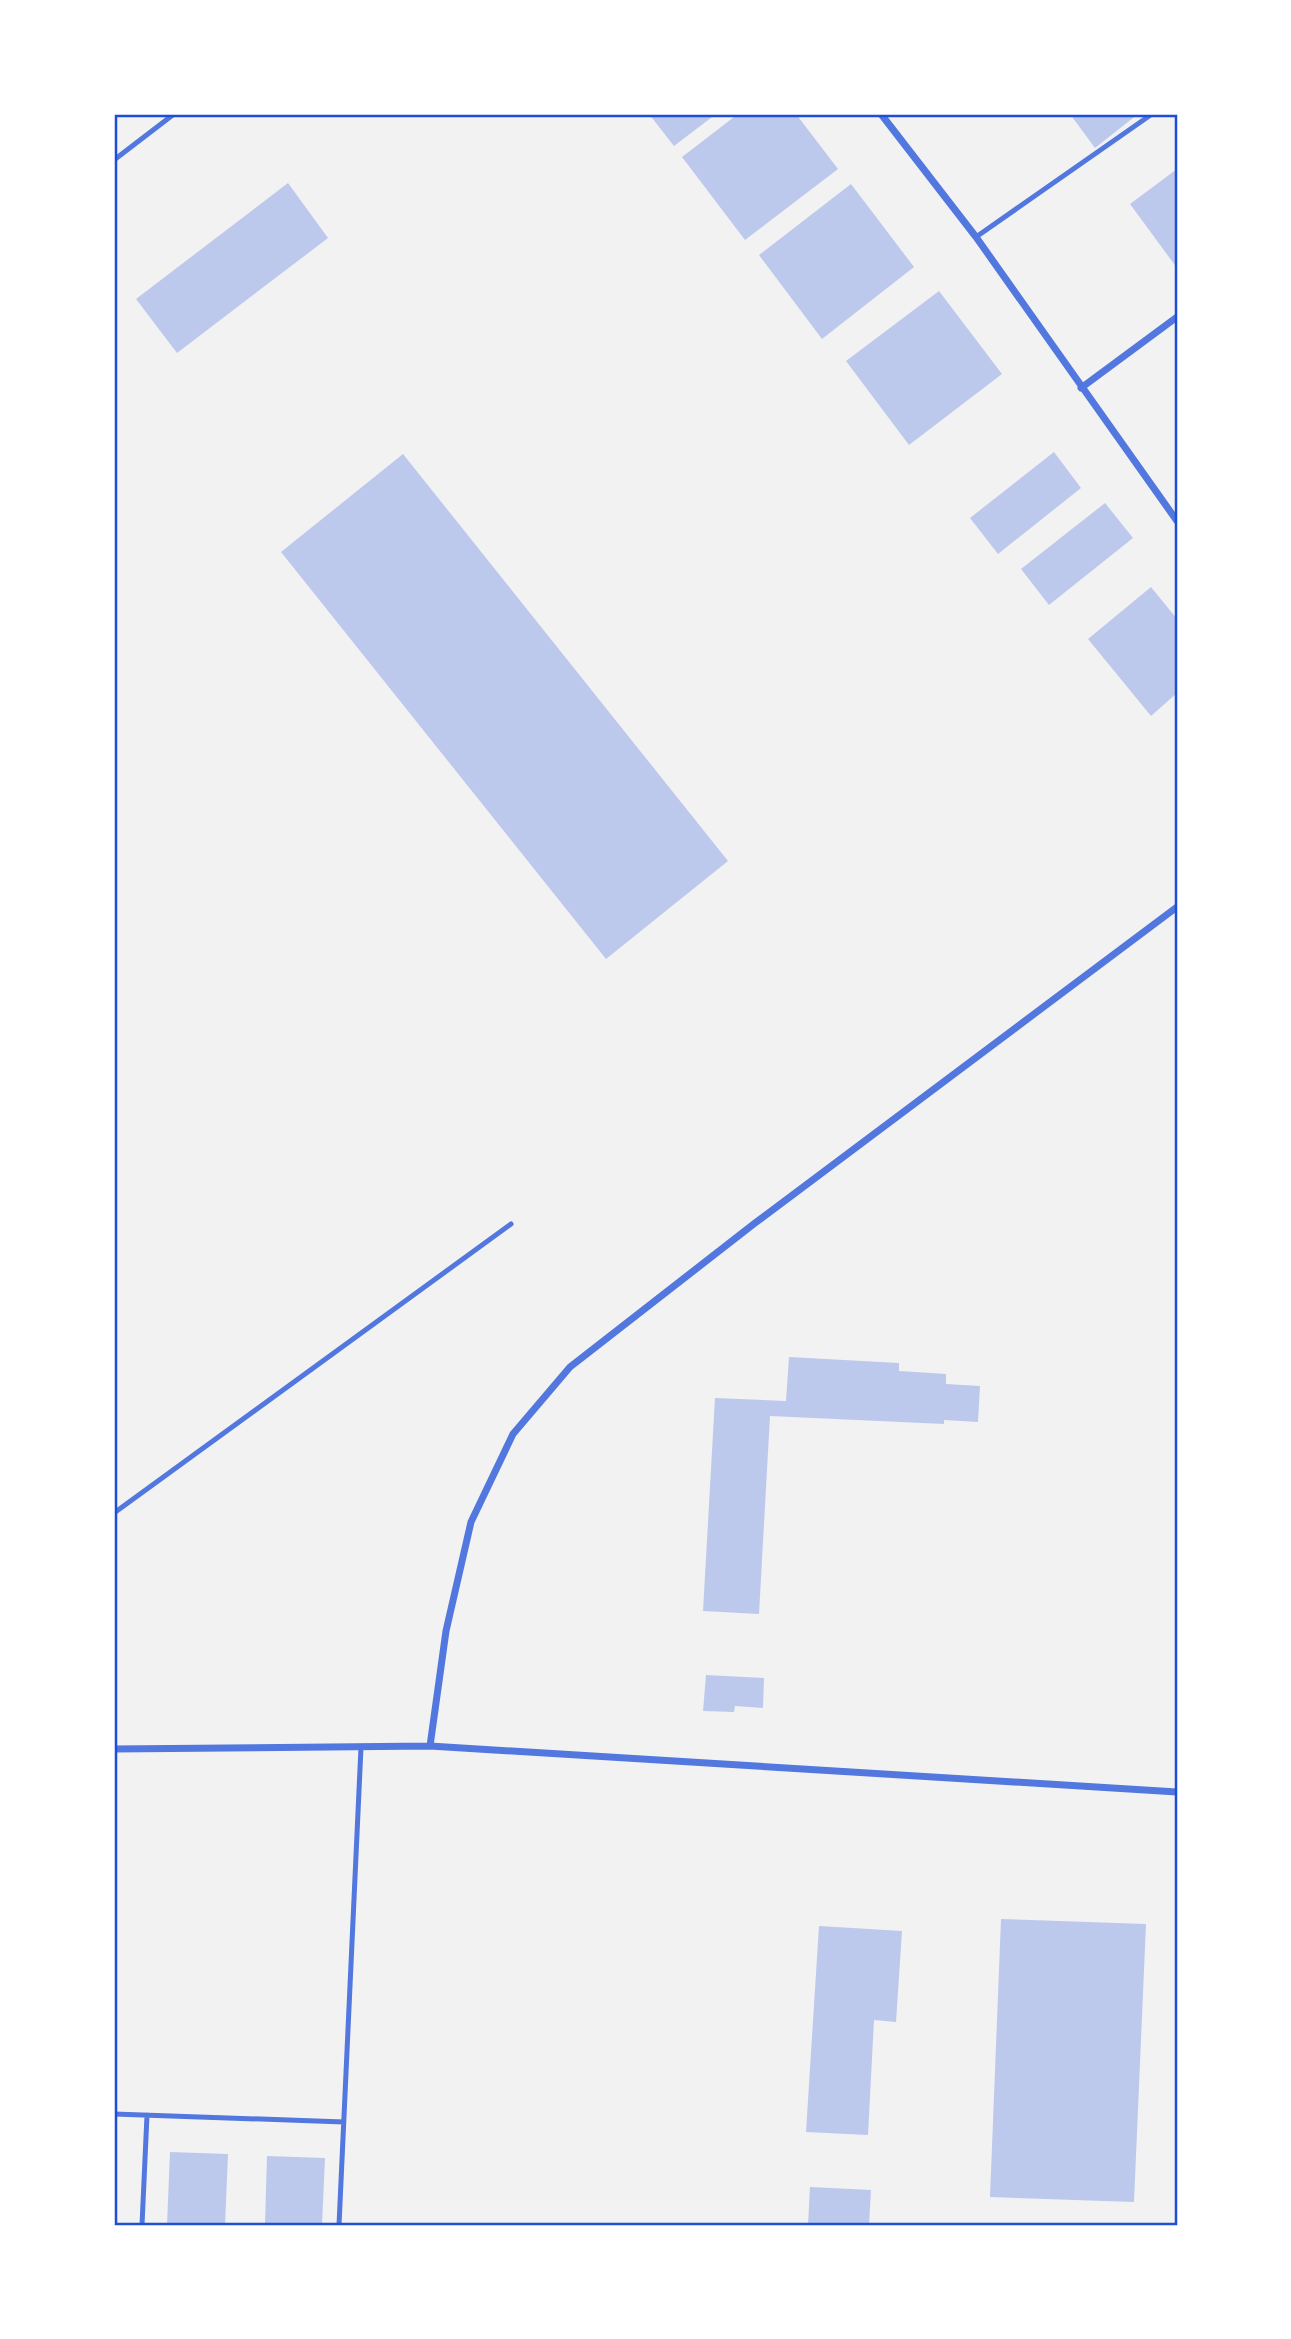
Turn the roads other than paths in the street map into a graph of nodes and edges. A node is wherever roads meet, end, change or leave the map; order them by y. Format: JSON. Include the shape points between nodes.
{"nodes":[{"id":1,"x":174,"y":114,"type":"edge"},
{"id":2,"x":881,"y":114,"type":"edge"},
{"id":3,"x":1152,"y":114,"type":"edge"},
{"id":4,"x":114,"y":160,"type":"edge"},
{"id":5,"x":976,"y":237,"type":"junction"},
{"id":6,"x":1177,"y":317,"type":"edge"},
{"id":7,"x":1081,"y":388,"type":"junction"},
{"id":8,"x":1177,"y":521,"type":"edge"},
{"id":9,"x":1177,"y":907,"type":"edge"},
{"id":10,"x":511,"y":1224,"type":"dead end"},
{"id":11,"x":114,"y":1513,"type":"edge"},
{"id":12,"x":430,"y":1746,"type":"junction"},
{"id":13,"x":361,"y":1747,"type":"junction"},
{"id":14,"x":114,"y":1749,"type":"edge"},
{"id":15,"x":1177,"y":1792,"type":"edge"},
{"id":16,"x":114,"y":2114,"type":"edge"},
{"id":17,"x":146,"y":2115,"type":"junction"},
{"id":18,"x":344,"y":2122,"type":"junction"},
{"id":19,"x":142,"y":2225,"type":"edge"},
{"id":20,"x":340,"y":2225,"type":"edge"}],
"edges":[{"from":1,"to":4,"type":"lane"},
{"from":2,"to":5,"type":"street"},
{"from":3,"to":5,"type":"lane"},
{"from":5,"to":7,"type":"street"},
{"from":6,"to":7,"type":"street"},
{"from":7,"to":8,"type":"street"},
{"from":9,"to":12,"type":"street","via":[[570,1367],[513,1434],[471,1522],[446,1631]]},
{"from":10,"to":11,"type":"lane"},
{"from":12,"to":13,"type":"street"},
{"from":12,"to":15,"type":"street"},
{"from":13,"to":14,"type":"street"},
{"from":13,"to":18,"type":"lane"},
{"from":16,"to":17,"type":"lane"},
{"from":17,"to":18,"type":"lane"},
{"from":17,"to":19,"type":"lane"},
{"from":18,"to":20,"type":"lane"}]}
